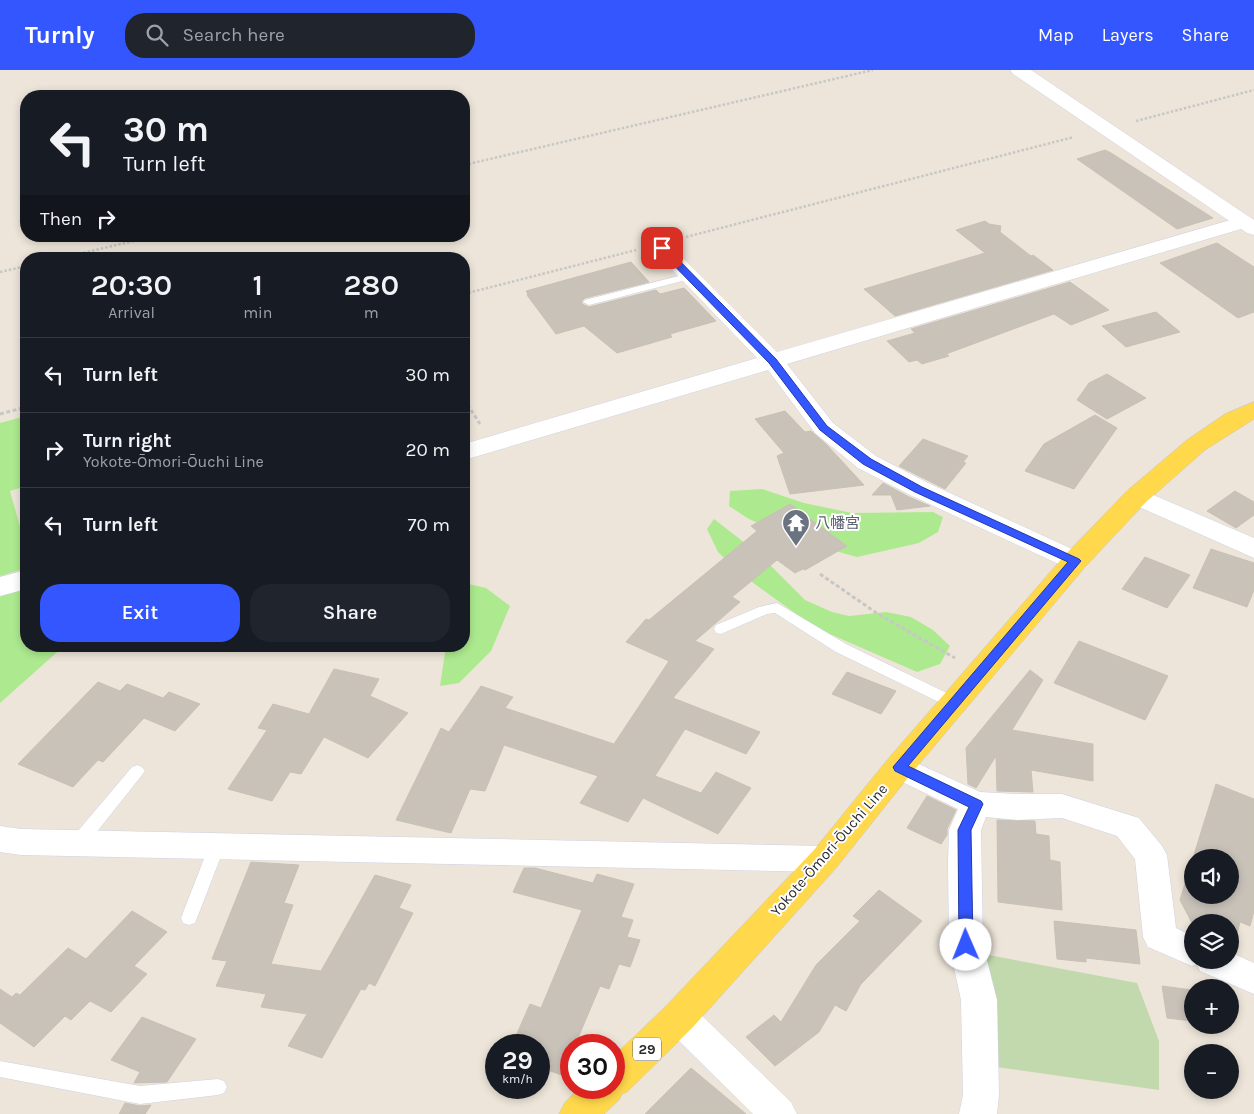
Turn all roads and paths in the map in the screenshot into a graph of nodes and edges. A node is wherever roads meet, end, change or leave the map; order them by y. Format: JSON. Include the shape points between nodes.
{"nodes":[{"id":1,"x":873,"y":70,"type":"edge"},
{"id":2,"x":1019,"y":70,"type":"edge"},
{"id":3,"x":1254,"y":90,"type":"edge"},
{"id":4,"x":1106,"y":129,"type":"junction"},
{"id":5,"x":470,"y":164,"type":"edge"},
{"id":6,"x":1249,"y":226,"type":"edge"},
{"id":7,"x":129,"y":242,"type":"edge"},
{"id":8,"x":670,"y":244,"type":"joint"},
{"id":9,"x":640,"y":249,"type":"dead end"},
{"id":10,"x":87,"y":252,"type":"edge"},
{"id":11,"x":20,"y":267,"type":"edge"},
{"id":12,"x":0,"y":272,"type":"edge"},
{"id":13,"x":690,"y":276,"type":"junction"},
{"id":14,"x":470,"y":292,"type":"edge"},
{"id":15,"x":588,"y":302,"type":"dead end"},
{"id":16,"x":773,"y":361,"type":"junction"},
{"id":17,"x":20,"y":409,"type":"edge"},
{"id":18,"x":1254,"y":409,"type":"edge"},
{"id":19,"x":0,"y":414,"type":"edge"},
{"id":20,"x":470,"y":450,"type":"edge"},
{"id":21,"x":1137,"y":496,"type":"junction"},
{"id":22,"x":1254,"y":549,"type":"edge"},
{"id":23,"x":1075,"y":561,"type":"junction"},
{"id":24,"x":820,"y":574,"type":"dead end"},
{"id":25,"x":20,"y":582,"type":"edge"},
{"id":26,"x":0,"y":587,"type":"edge"},
{"id":27,"x":721,"y":629,"type":"dead end"},
{"id":28,"x":980,"y":672,"type":"junction"},
{"id":29,"x":954,"y":703,"type":"junction"},
{"id":30,"x":899,"y":767,"type":"junction"},
{"id":31,"x":137,"y":771,"type":"dead end"},
{"id":32,"x":976,"y":804,"type":"junction"},
{"id":33,"x":0,"y":839,"type":"edge"},
{"id":34,"x":78,"y":844,"type":"junction"},
{"id":35,"x":217,"y":846,"type":"junction"},
{"id":36,"x":825,"y":859,"type":"junction"},
{"id":37,"x":189,"y":918,"type":"dead end"},
{"id":38,"x":1184,"y":948,"type":"edge"},
{"id":39,"x":1232,"y":969,"type":"edge"},
{"id":40,"x":1254,"y":979,"type":"edge"},
{"id":41,"x":679,"y":1017,"type":"junction"},
{"id":42,"x":0,"y":1069,"type":"edge"},
{"id":43,"x":625,"y":1069,"type":"edge"},
{"id":44,"x":218,"y":1087,"type":"dead end"},
{"id":45,"x":594,"y":1099,"type":"edge"},
{"id":46,"x":578,"y":1114,"type":"edge"},
{"id":47,"x":778,"y":1114,"type":"edge"},
{"id":48,"x":978,"y":1114,"type":"edge"}],
"edges":[{"from":1,"to":5,"type":"path"},
{"from":2,"to":4,"type":"street"},
{"from":3,"to":4,"type":"path"},
{"from":4,"to":6,"type":"street"},
{"from":4,"to":8,"type":"path"},
{"from":6,"to":16,"type":"street"},
{"from":7,"to":10,"type":"path"},
{"from":8,"to":13,"type":"street"},
{"from":9,"to":14,"type":"path"},
{"from":11,"to":12,"type":"path"},
{"from":13,"to":15,"type":"lane"},
{"from":13,"to":16,"type":"street"},
{"from":16,"to":20,"type":"street"},
{"from":16,"to":23,"type":"street","via":[[824,428],[867,462]]},
{"from":17,"to":19,"type":"path"},
{"from":18,"to":21,"type":"main road","name":"Yokote-Ōmori-Ōuchi Line","number":"29","via":[[1196,445]]},
{"from":21,"to":22,"type":"street"},
{"from":21,"to":23,"type":"main road","name":"Yokote-Ōmori-Ōuchi Line","number":"29"},
{"from":23,"to":28,"type":"main road","name":"Yokote-Ōmori-Ōuchi Line","number":"29"},
{"from":24,"to":28,"type":"path","via":[[878,614]]},
{"from":25,"to":26,"type":"street"},
{"from":27,"to":29,"type":"lane","via":[[764,610],[778,608],[840,648]]},
{"from":28,"to":29,"type":"main road","name":"Yokote-Ōmori-Ōuchi Line","number":"29"},
{"from":29,"to":30,"type":"main road","name":"Yokote-Ōmori-Ōuchi Line","number":"29"},
{"from":30,"to":32,"type":"street"},
{"from":30,"to":36,"type":"main road","name":"Yokote-Ōmori-Ōuchi Line","number":"29"},
{"from":31,"to":34,"type":"lane"},
{"from":32,"to":38,"type":"street","via":[[1062,806],[1128,827],[1150,855],[1160,937]]},
{"from":32,"to":48,"type":"street","via":[[965,830],[964,863],[966,945],[979,1000],[981,1096]]},
{"from":33,"to":34,"type":"street"},
{"from":34,"to":35,"type":"street"},
{"from":35,"to":36,"type":"street"},
{"from":35,"to":37,"type":"lane"},
{"from":36,"to":41,"type":"main road","name":"Yokote-Ōmori-Ōuchi Line","number":"29"},
{"from":39,"to":40,"type":"street"},
{"from":41,"to":43,"type":"main road","name":"Yokote-Ōmori-Ōuchi Line","number":"29"},
{"from":41,"to":47,"type":"street"},
{"from":42,"to":44,"type":"lane","via":[[140,1095]]},
{"from":45,"to":46,"type":"main road"}]}
